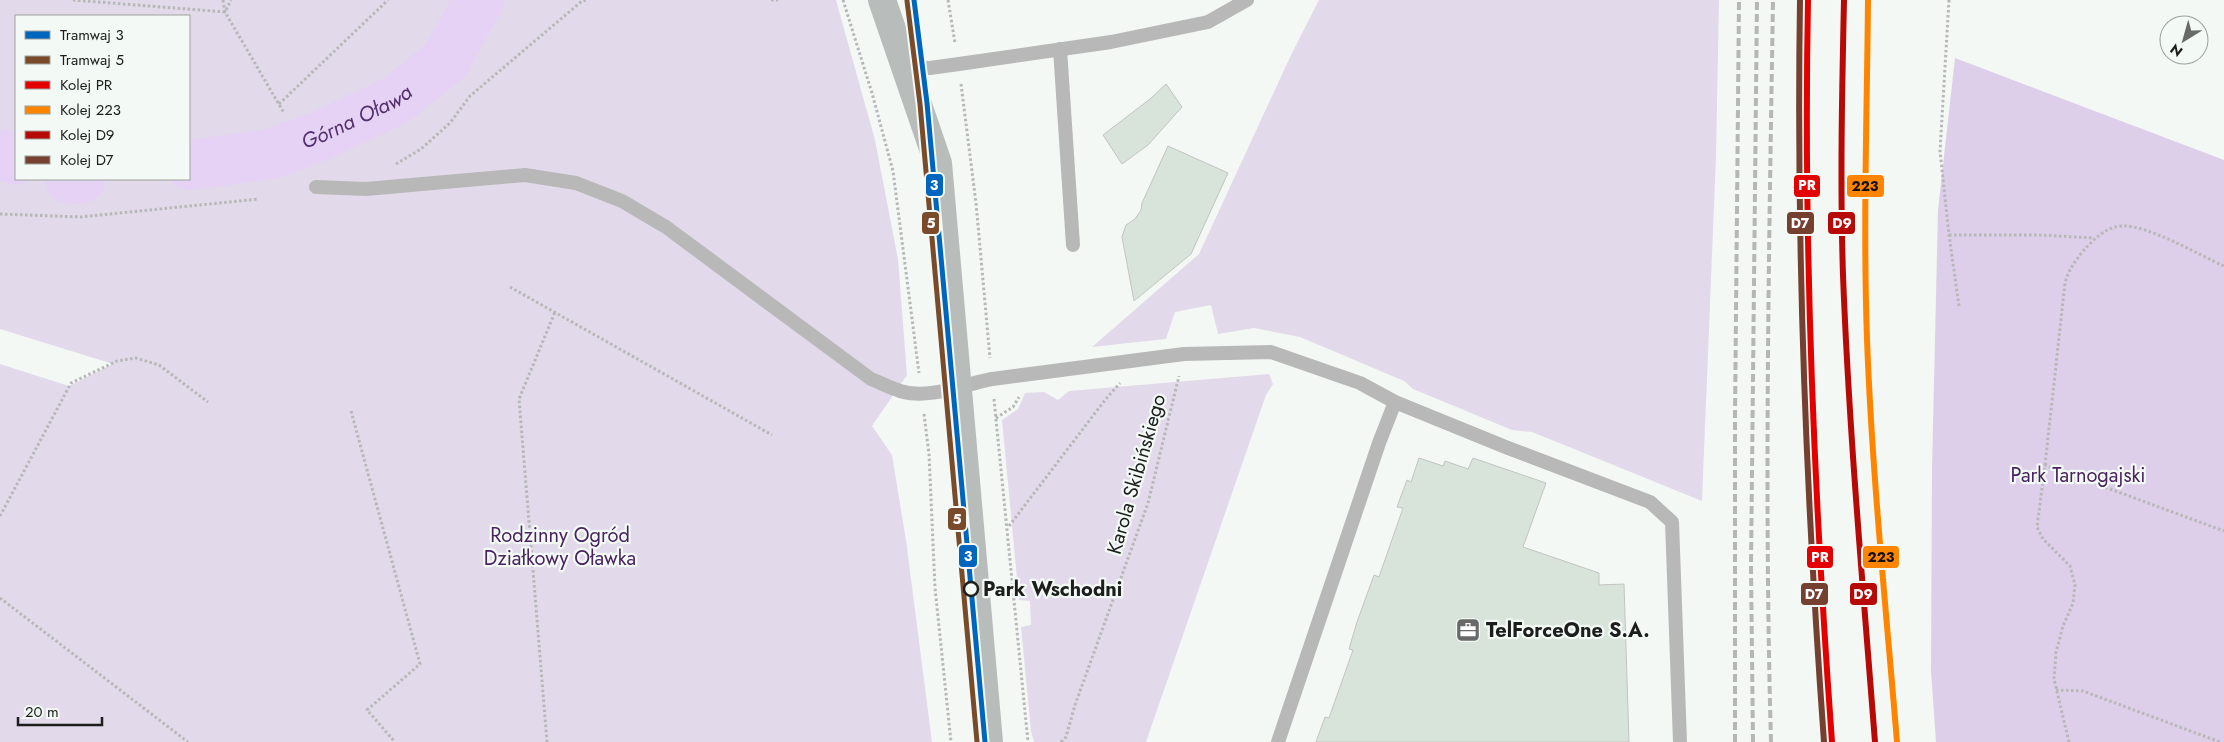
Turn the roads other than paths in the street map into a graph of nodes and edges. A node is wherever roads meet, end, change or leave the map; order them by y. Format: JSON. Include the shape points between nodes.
{"nodes":[{"id":1,"x":882,"y":0,"type":"edge"},
{"id":2,"x":1247,"y":0,"type":"edge"},
{"id":3,"x":1060,"y":49,"type":"junction"},
{"id":4,"x":904,"y":68,"type":"junction"},
{"id":5,"x":316,"y":187,"type":"dead end"},
{"id":6,"x":1073,"y":245,"type":"dead end"},
{"id":7,"x":958,"y":387,"type":"junction"},
{"id":8,"x":1395,"y":402,"type":"junction"},
{"id":9,"x":990,"y":742,"type":"edge"},
{"id":10,"x":1278,"y":742,"type":"edge"},
{"id":11,"x":1680,"y":742,"type":"edge"}],
"edges":[{"from":1,"to":4,"type":"main road"},
{"from":2,"to":3,"type":"lane","via":[[1208,22]]},
{"from":3,"to":4,"type":"lane","via":[[930,68]]},
{"from":3,"to":6,"type":"lane"},
{"from":4,"to":7,"type":"main road","via":[[938,163]]},
{"from":5,"to":7,"type":"lane","via":[[366,189],[525,175],[576,183],[622,201],[666,227],[871,379],[902,392],[921,394]]},
{"from":7,"to":8,"type":"lane","via":[[992,379],[1184,354],[1272,352],[1360,383]]},
{"from":7,"to":9,"type":"main road"},
{"from":8,"to":10,"type":"lane"},
{"from":8,"to":11,"type":"lane","via":[[1650,502],[1672,522]]}]}
